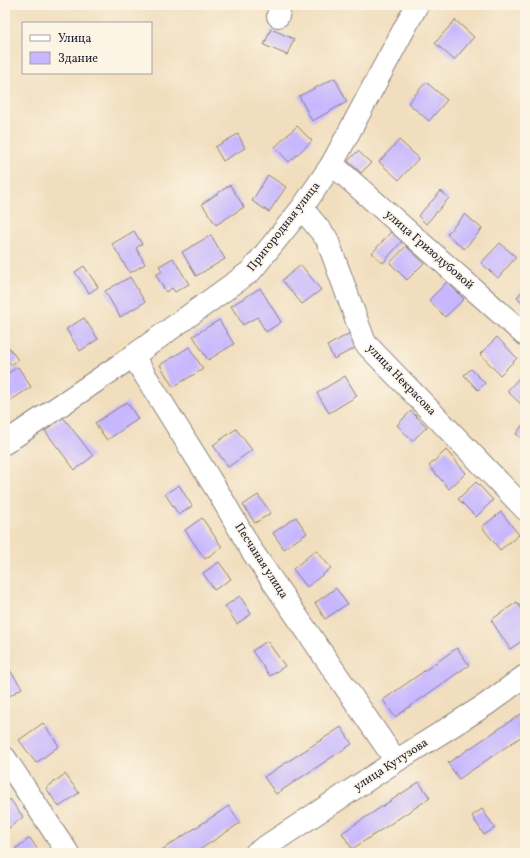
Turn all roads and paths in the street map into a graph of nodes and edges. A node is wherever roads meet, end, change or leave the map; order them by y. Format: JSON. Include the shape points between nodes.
{"nodes":[{"id":1,"x":417,"y":5,"type":"edge"},
{"id":2,"x":332,"y":164,"type":"junction"},
{"id":3,"x":302,"y":208,"type":"junction"},
{"id":4,"x":525,"y":335,"type":"edge"},
{"id":5,"x":133,"y":356,"type":"junction"},
{"id":6,"x":5,"y":443,"type":"edge"},
{"id":7,"x":525,"y":509,"type":"edge"},
{"id":8,"x":525,"y":676,"type":"edge"},
{"id":9,"x":5,"y":758,"type":"edge"},
{"id":10,"x":396,"y":761,"type":"junction"},
{"id":11,"x":68,"y":853,"type":"edge"},
{"id":12,"x":256,"y":853,"type":"edge"}],
"edges":[{"from":1,"to":2,"type":"street","name":"Пригородная улица"},
{"from":2,"to":3,"type":"street","name":"Пригородная улица"},
{"from":2,"to":4,"type":"street","name":"улица Гризодубовой"},
{"from":3,"to":5,"type":"street","name":"Пригородная улица","via":[[251,271]]},
{"from":3,"to":7,"type":"street","name":"улица Некрасова","via":[[327,240],[365,343]]},
{"from":5,"to":6,"type":"street","name":"Пригородная улица"},
{"from":5,"to":10,"type":"street","name":"Песчаная улица","via":[[252,551]]},
{"from":8,"to":10,"type":"street","name":"улица Кутузова","via":[[487,704]]},
{"from":9,"to":11,"type":"street"},
{"from":10,"to":12,"type":"street","name":"улица Кутузова"}]}
